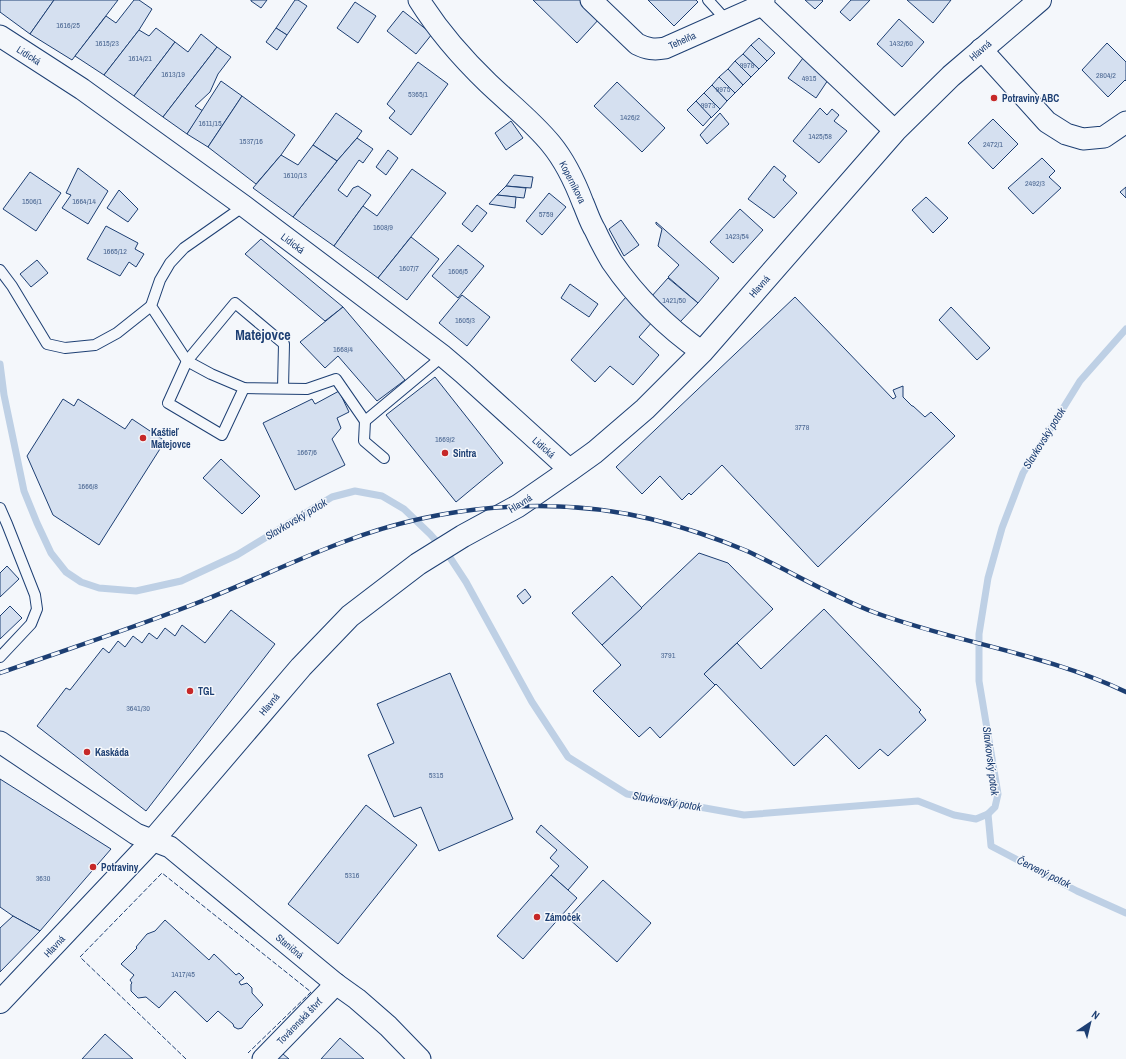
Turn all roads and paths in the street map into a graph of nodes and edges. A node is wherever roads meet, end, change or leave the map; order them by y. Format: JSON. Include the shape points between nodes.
{"nodes":[{"id":1,"x":418,"y":0,"type":"edge"},
{"id":2,"x":591,"y":0,"type":"edge"},
{"id":3,"x":708,"y":0,"type":"edge"},
{"id":4,"x":1040,"y":0,"type":"edge"},
{"id":5,"x":763,"y":2,"type":"edge"},
{"id":6,"x":727,"y":21,"type":"junction"},
{"id":7,"x":0,"y":36,"type":"edge"},
{"id":8,"x":981,"y":50,"type":"junction"},
{"id":9,"x":1126,"y":122,"type":"edge"},
{"id":10,"x":895,"y":131,"type":"junction"},
{"id":11,"x":244,"y":206,"type":"junction"},
{"id":12,"x":0,"y":270,"type":"edge"},
{"id":13,"x":151,"y":306,"type":"junction"},
{"id":14,"x":702,"y":352,"type":"junction"},
{"id":15,"x":443,"y":356,"type":"junction"},
{"id":16,"x":187,"y":361,"type":"junction"},
{"id":17,"x":244,"y":388,"type":"junction"},
{"id":18,"x":283,"y":388,"type":"junction"},
{"id":19,"x":365,"y":421,"type":"junction"},
{"id":20,"x":384,"y":458,"type":"dead end"},
{"id":21,"x":570,"y":470,"type":"junction"},
{"id":22,"x":0,"y":508,"type":"edge"},
{"id":23,"x":0,"y":657,"type":"edge"},
{"id":24,"x":0,"y":742,"type":"edge"},
{"id":25,"x":145,"y":837,"type":"junction"},
{"id":26,"x":336,"y":984,"type":"junction"},
{"id":27,"x":0,"y":1002,"type":"edge"},
{"id":28,"x":263,"y":1059,"type":"edge"},
{"id":29,"x":420,"y":1059,"type":"edge"}],
"edges":[{"from":1,"to":14,"type":"street","name":"Koperníkova","via":[[455,50],[552,144],[567,168],[608,255],[629,285],[650,308]]},
{"from":2,"to":6,"type":"street","name":"Tehelňa","via":[[637,44],[654,50],[665,48]]},
{"from":3,"to":6,"type":"lane"},
{"from":4,"to":8,"type":"main road","name":"Hlavná"},
{"from":5,"to":6,"type":"street","name":"Tehelňa"},
{"from":5,"to":10,"type":"street","name":"Tehelňa"},
{"from":7,"to":11,"type":"street","name":"Lidická","via":[[82,89]]},
{"from":8,"to":9,"type":"street","via":[[1047,122],[1066,134],[1083,138],[1104,137]]},
{"from":8,"to":10,"type":"main road","name":"Hlavná"},
{"from":10,"to":14,"type":"main road","name":"Hlavná"},
{"from":11,"to":13,"type":"lane","via":[[184,248],[170,263],[160,280]]},
{"from":11,"to":15,"type":"street","name":"Lidická"},
{"from":12,"to":13,"type":"lane","via":[[47,344],[65,348],[95,345],[117,333]]},
{"from":13,"to":16,"type":"lane"},
{"from":14,"to":21,"type":"main road","name":"Hlavná","via":[[645,408],[595,452]]},
{"from":15,"to":19,"type":"lane"},
{"from":15,"to":21,"type":"street","name":"Lidická"},
{"from":16,"to":17,"type":"lane"},
{"from":16,"to":17,"type":"lane","via":[[168,403],[222,435]]},
{"from":16,"to":18,"type":"lane","via":[[235,303],[284,344]]},
{"from":17,"to":18,"type":"lane"},
{"from":18,"to":19,"type":"lane","via":[[307,388],[336,379]]},
{"from":19,"to":20,"type":"lane","via":[[364,441]]},
{"from":21,"to":25,"type":"main road","name":"Hlavná","via":[[518,506],[418,564],[350,616]]},
{"from":22,"to":23,"type":"lane","via":[[35,595],[37,608],[31,624]]},
{"from":24,"to":25,"type":"street","name":"Staničná"},
{"from":25,"to":26,"type":"street","name":"Staničná","via":[[170,847]]},
{"from":25,"to":27,"type":"main road","name":"Hlavná"},
{"from":26,"to":28,"type":"street","name":"Továrenská štvrť"},
{"from":26,"to":29,"type":"street","name":"Staničná","via":[[388,1026]]}]}
